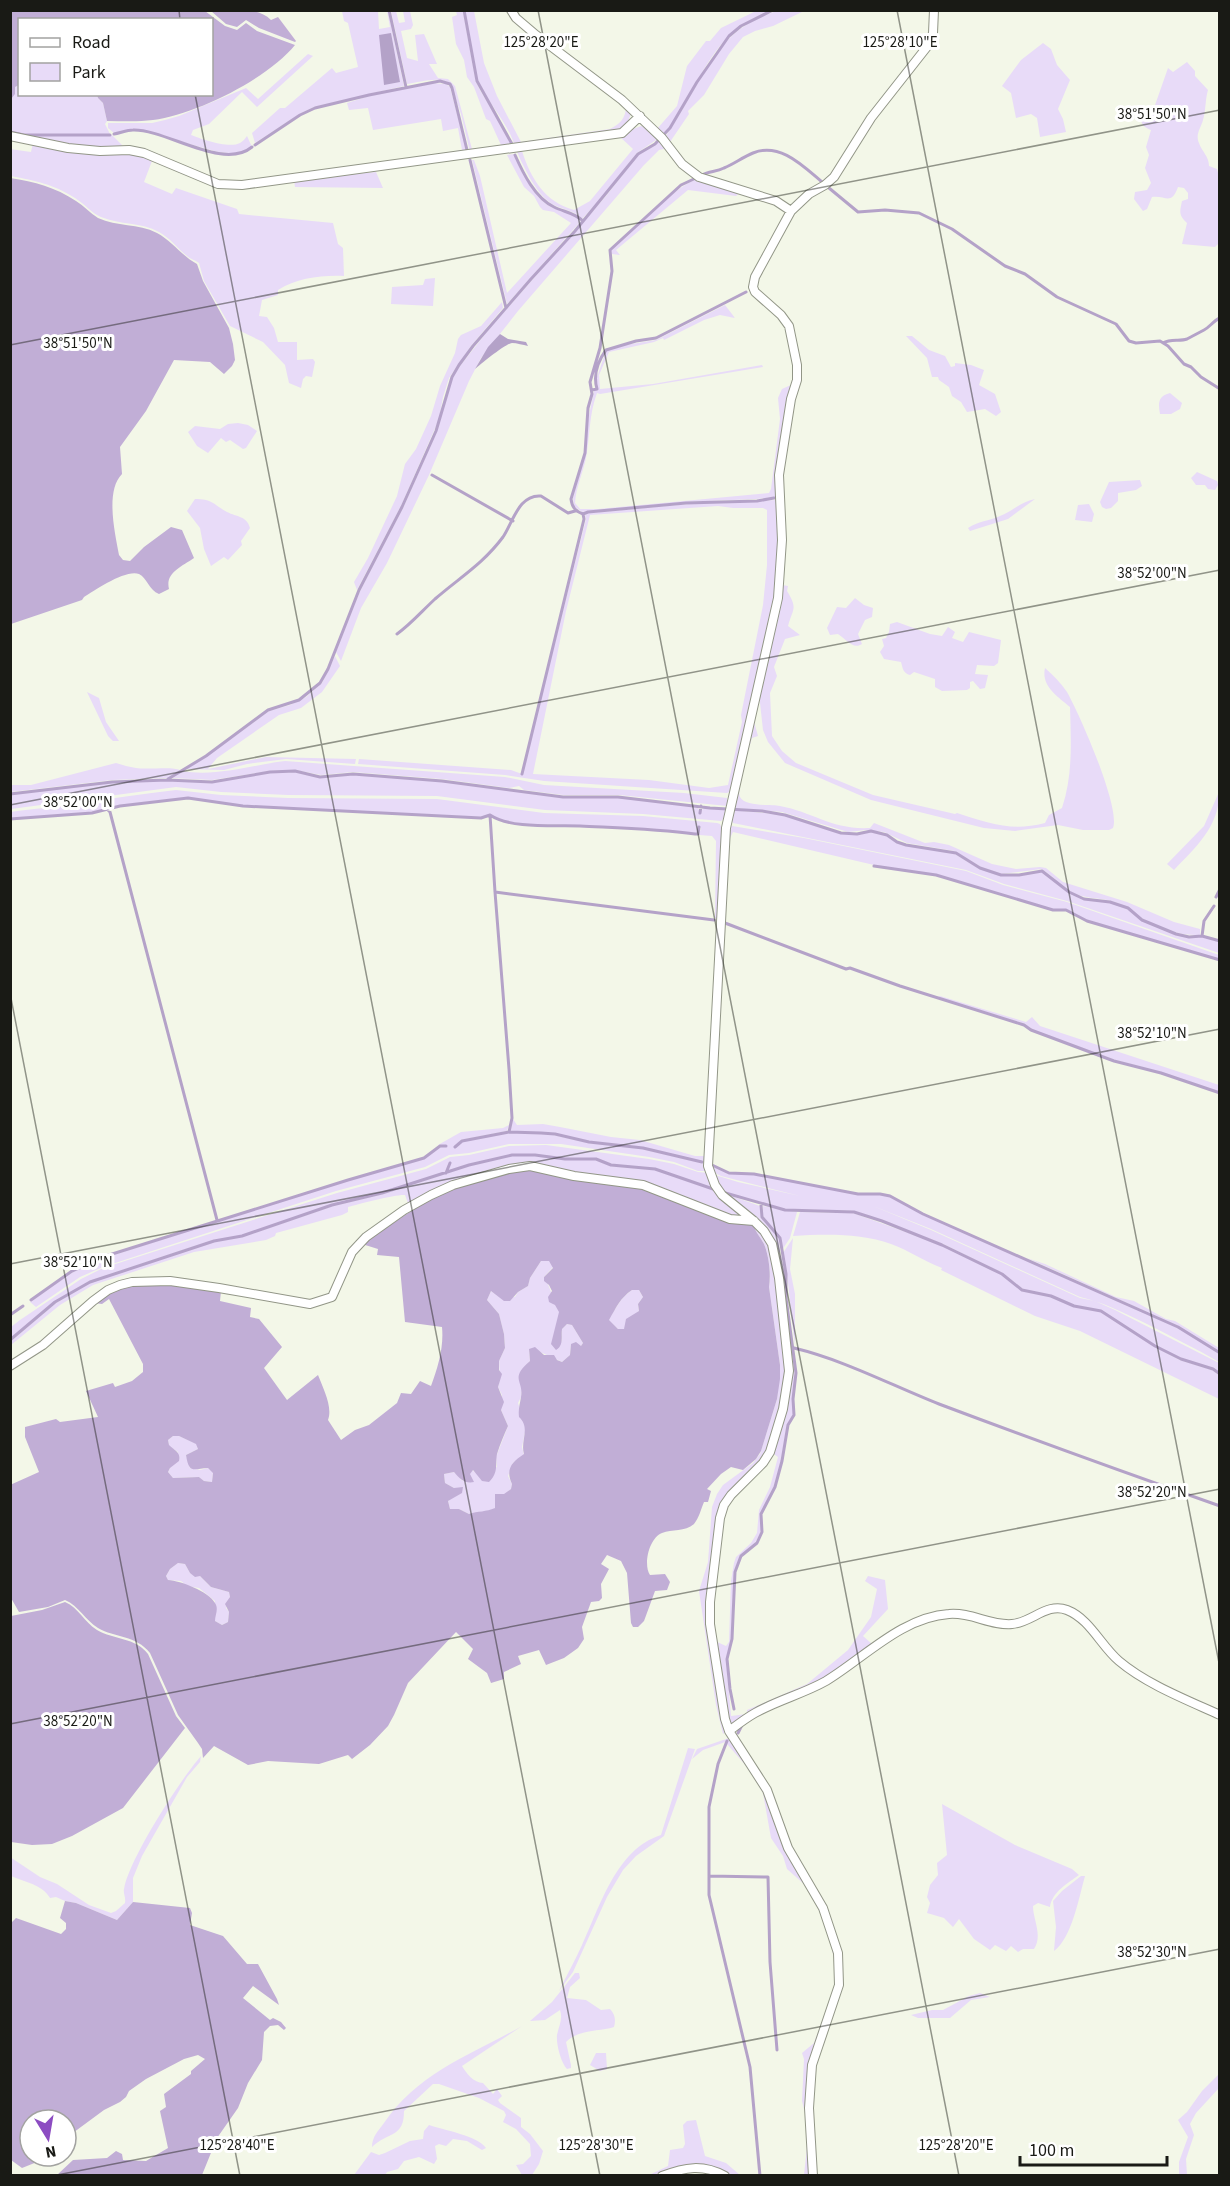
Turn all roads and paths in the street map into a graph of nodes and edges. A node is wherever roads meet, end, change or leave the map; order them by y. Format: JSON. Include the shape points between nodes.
{"nodes":[{"id":1,"x":511,"y":10,"type":"edge"},
{"id":2,"x":934,"y":10,"type":"edge"},
{"id":3,"x":640,"y":116,"type":"junction"},
{"id":4,"x":10,"y":136,"type":"edge"},
{"id":5,"x":791,"y":212,"type":"junction"},
{"id":6,"x":754,"y":1221,"type":"junction"},
{"id":7,"x":10,"y":1366,"type":"edge"},
{"id":8,"x":1220,"y":1715,"type":"edge"},
{"id":9,"x":729,"y":1731,"type":"junction"},
{"id":10,"x":662,"y":2175,"type":"edge"},
{"id":11,"x":725,"y":2175,"type":"edge"},
{"id":12,"x":813,"y":2175,"type":"edge"}],
"edges":[{"from":1,"to":3,"type":"street","via":[[536,35]]},
{"from":2,"to":5,"type":"street","via":[[930,43],[871,118],[834,177]]},
{"from":3,"to":4,"type":"street","via":[[622,133],[242,185],[218,184],[144,153],[68,148]]},
{"from":3,"to":5,"type":"street","via":[[682,164],[699,177],[776,201]]},
{"from":5,"to":6,"type":"street","via":[[753,287],[789,327],[797,380],[790,399],[779,475],[782,540],[778,598],[726,828],[708,1166],[722,1195]]},
{"from":6,"to":7,"type":"street","via":[[730,1219],[643,1185],[530,1166],[509,1168],[431,1195],[366,1237],[352,1252],[332,1298],[310,1304],[170,1281],[120,1285],[93,1301],[43,1345]]},
{"from":6,"to":9,"type":"street","via":[[764,1231],[776,1259],[789,1371],[770,1452],[730,1495],[720,1518],[710,1624]]},
{"from":8,"to":9,"type":"street","via":[[1131,1671],[1116,1660],[1078,1617],[1055,1608],[1008,1625],[964,1614],[925,1619],[827,1680],[754,1713]]},
{"from":9,"to":12,"type":"street","via":[[767,1790],[788,1848],[824,1908],[838,1953],[839,1985],[812,2066],[809,2108]]},
{"from":10,"to":11,"type":"street","via":[[698,2166]]}]}
